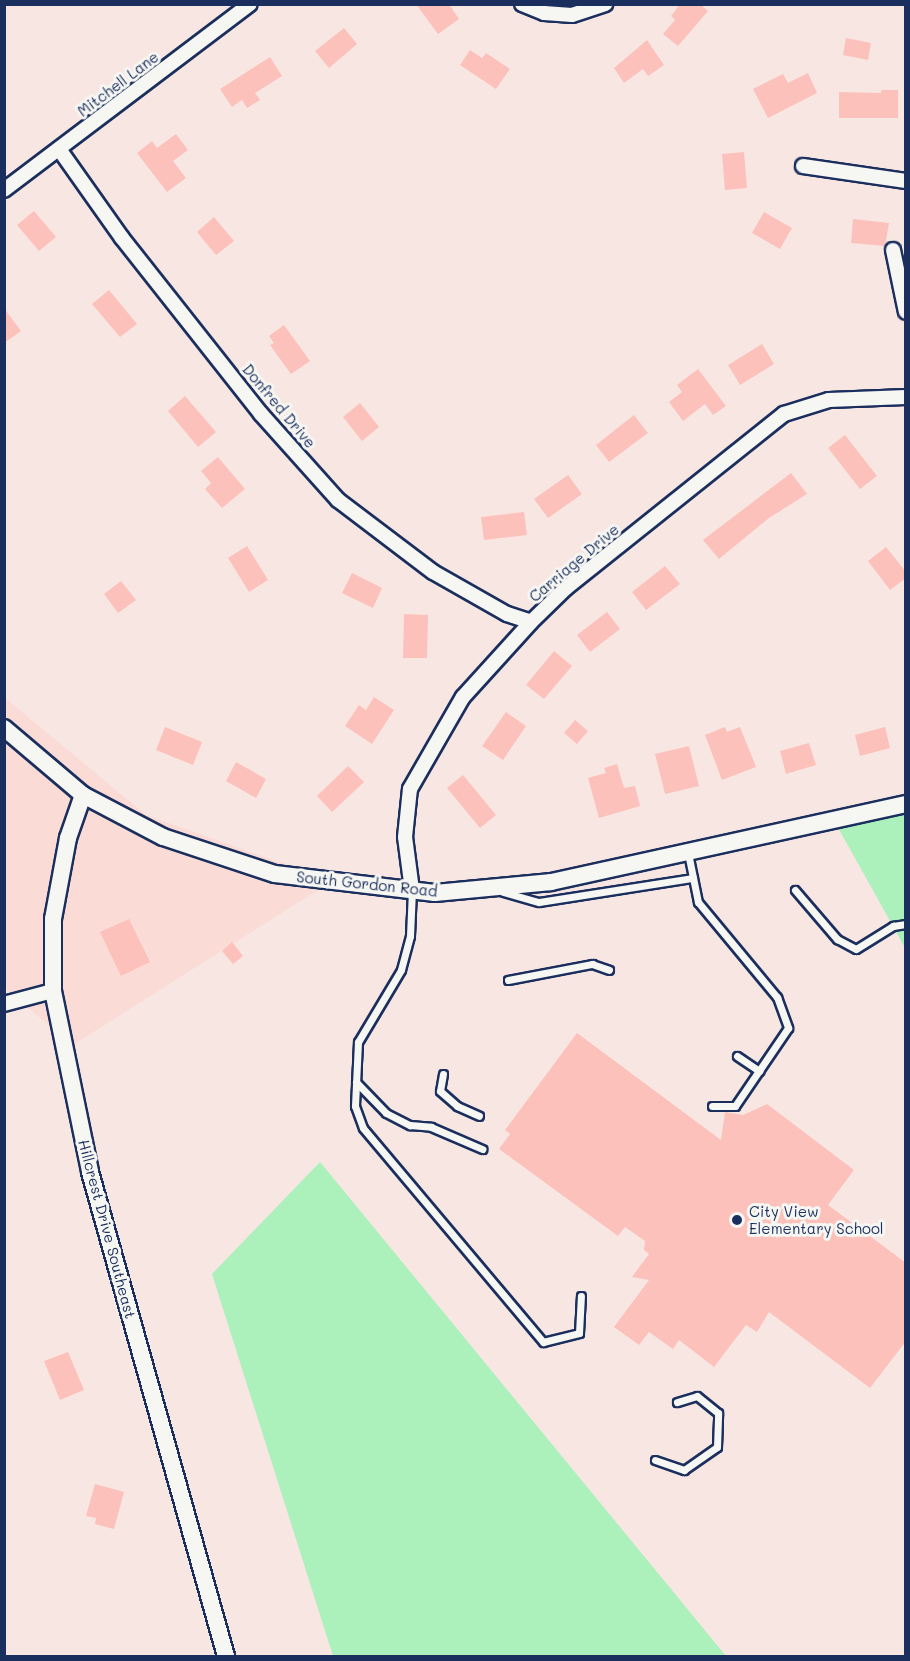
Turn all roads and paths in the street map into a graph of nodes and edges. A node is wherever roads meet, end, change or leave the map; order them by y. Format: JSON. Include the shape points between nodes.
{"nodes":[{"id":1,"x":250,"y":4,"type":"edge"},
{"id":2,"x":522,"y":4,"type":"edge"},
{"id":3,"x":605,"y":4,"type":"edge"},
{"id":4,"x":58,"y":149,"type":"junction"},
{"id":5,"x":803,"y":166,"type":"dead end"},
{"id":6,"x":906,"y":181,"type":"edge"},
{"id":7,"x":4,"y":189,"type":"edge"},
{"id":8,"x":893,"y":250,"type":"dead end"},
{"id":9,"x":906,"y":312,"type":"edge"},
{"id":10,"x":906,"y":397,"type":"edge"},
{"id":11,"x":531,"y":622,"type":"junction"},
{"id":12,"x":4,"y":728,"type":"edge"},
{"id":13,"x":83,"y":795,"type":"junction"},
{"id":14,"x":906,"y":804,"type":"edge"},
{"id":15,"x":688,"y":851,"type":"junction"},
{"id":16,"x":693,"y":878,"type":"junction"},
{"id":17,"x":412,"y":890,"type":"junction"},
{"id":18,"x":495,"y":890,"type":"junction"},
{"id":19,"x":795,"y":890,"type":"dead end"},
{"id":20,"x":906,"y":924,"type":"edge"},
{"id":21,"x":609,"y":970,"type":"dead end"},
{"id":22,"x":508,"y":980,"type":"dead end"},
{"id":23,"x":53,"y":991,"type":"junction"},
{"id":24,"x":4,"y":1004,"type":"edge"},
{"id":25,"x":736,"y":1056,"type":"dead end"},
{"id":26,"x":759,"y":1071,"type":"junction"},
{"id":27,"x":443,"y":1074,"type":"dead end"},
{"id":28,"x":356,"y":1082,"type":"junction"},
{"id":29,"x":712,"y":1106,"type":"dead end"},
{"id":30,"x":479,"y":1116,"type":"dead end"},
{"id":31,"x":482,"y":1149,"type":"dead end"},
{"id":32,"x":581,"y":1296,"type":"dead end"},
{"id":33,"x":677,"y":1402,"type":"dead end"},
{"id":34,"x":655,"y":1460,"type":"dead end"},
{"id":35,"x":226,"y":1656,"type":"edge"}],
"edges":[{"from":1,"to":4,"type":"street","name":"Mitchell Lane"},
{"from":2,"to":3,"type":"street","via":[[544,13],[572,15]]},
{"from":4,"to":7,"type":"street","name":"Mitchell Lane"},
{"from":4,"to":11,"type":"street","name":"Donfred Drive","via":[[122,238],[261,414],[338,500],[433,572],[507,614]]},
{"from":5,"to":6,"type":"street"},
{"from":8,"to":9,"type":"street"},
{"from":10,"to":11,"type":"street","name":"Carriage Drive","via":[[829,400],[784,414],[566,588]]},
{"from":11,"to":17,"type":"street","name":"Carriage Drive","via":[[463,697],[410,789],[405,837]]},
{"from":12,"to":13,"type":"street","name":"South Gordon Road"},
{"from":13,"to":17,"type":"street","name":"South Gordon Road","via":[[163,837],[275,874]]},
{"from":13,"to":23,"type":"street","name":"Hillcrest Drive Southeast","via":[[68,838],[52,919]]},
{"from":14,"to":15,"type":"street","name":"South Gordon Road"},
{"from":15,"to":16,"type":"lane"},
{"from":15,"to":18,"type":"street","name":"South Gordon Road","via":[[551,882]]},
{"from":16,"to":18,"type":"lane","via":[[539,902]]},
{"from":16,"to":26,"type":"lane","via":[[699,902],[777,998],[788,1028]]},
{"from":17,"to":18,"type":"street","name":"South Gordon Road"},
{"from":17,"to":28,"type":"lane","via":[[410,936],[401,970],[358,1042]]},
{"from":19,"to":20,"type":"lane","via":[[837,939],[856,950],[893,926]]},
{"from":21,"to":22,"type":"lane","via":[[592,964]]},
{"from":23,"to":24,"type":"street"},
{"from":23,"to":35,"type":"street","name":"Hillcrest Drive Southeast","via":[[90,1172]]},
{"from":25,"to":26,"type":"lane"},
{"from":26,"to":29,"type":"lane","via":[[735,1107]]},
{"from":27,"to":30,"type":"lane","via":[[440,1091],[457,1106]]},
{"from":28,"to":31,"type":"lane","via":[[386,1113],[410,1125],[431,1126]]},
{"from":28,"to":32,"type":"lane","via":[[355,1106],[363,1128],[543,1342],[579,1333]]},
{"from":33,"to":34,"type":"lane","via":[[697,1396],[718,1413],[717,1448],[684,1470]]}]}
